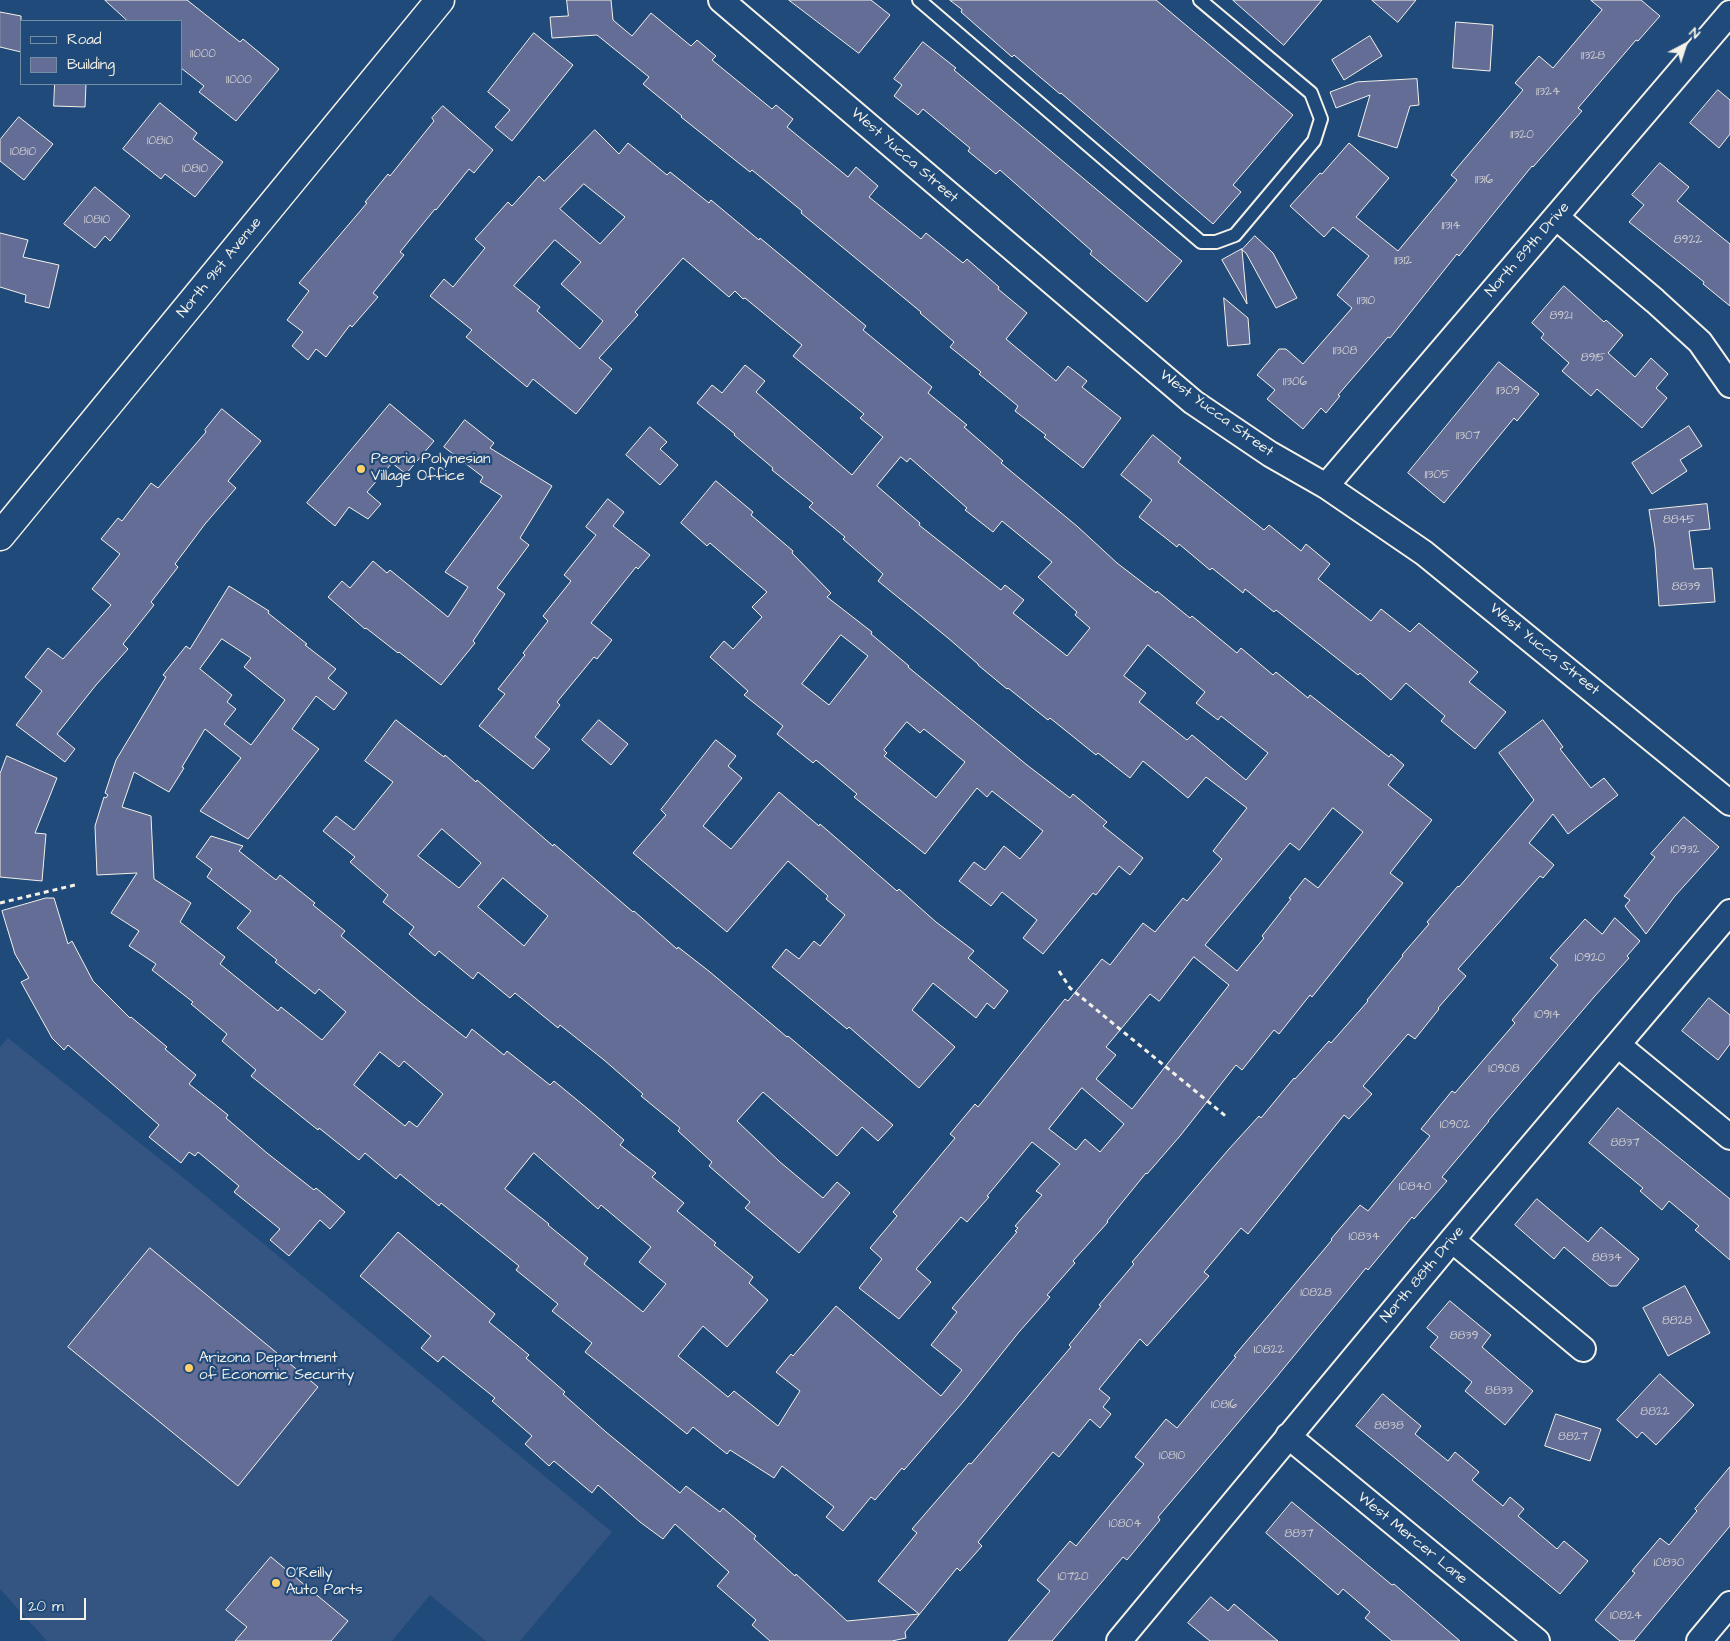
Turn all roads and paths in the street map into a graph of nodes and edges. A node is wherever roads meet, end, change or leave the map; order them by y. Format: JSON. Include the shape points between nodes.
{"nodes":[{"id":1,"x":440,"y":0,"type":"edge"},
{"id":2,"x":721,"y":0,"type":"edge"},
{"id":3,"x":919,"y":0,"type":"edge"},
{"id":4,"x":1200,"y":0,"type":"edge"},
{"id":5,"x":1730,"y":13,"type":"edge"},
{"id":6,"x":1556,"y":217,"type":"junction"},
{"id":7,"x":1730,"y":385,"type":"edge"},
{"id":8,"x":1326,"y":486,"type":"junction"},
{"id":9,"x":0,"y":536,"type":"edge"},
{"id":10,"x":1730,"y":803,"type":"edge"},
{"id":11,"x":75,"y":885,"type":"dead end"},
{"id":12,"x":0,"y":903,"type":"edge"},
{"id":13,"x":1730,"y":912,"type":"edge"},
{"id":14,"x":1059,"y":971,"type":"dead end"},
{"id":15,"x":1618,"y":1045,"type":"junction"},
{"id":16,"x":1228,"y":1118,"type":"dead end"},
{"id":17,"x":1730,"y":1136,"type":"edge"},
{"id":18,"x":1452,"y":1240,"type":"junction"},
{"id":19,"x":1583,"y":1349,"type":"dead end"},
{"id":20,"x":1288,"y":1436,"type":"junction"},
{"id":21,"x":1730,"y":1604,"type":"edge"},
{"id":22,"x":1126,"y":1639,"type":"edge"},
{"id":23,"x":1537,"y":1641,"type":"edge"},
{"id":24,"x":1699,"y":1641,"type":"edge"}],
"edges":[{"from":1,"to":9,"type":"main road","name":"North 91st Avenue"},
{"from":2,"to":8,"type":"street","name":"West Yucca Street","via":[[1187,396],[1270,454]]},
{"from":3,"to":4,"type":"lane","via":[[1201,242],[1216,242],[1236,235],[1314,141],[1321,119],[1310,93]]},
{"from":5,"to":6,"type":"street","name":"North 89th Drive"},
{"from":6,"to":7,"type":"street","via":[[1700,342]]},
{"from":6,"to":8,"type":"street","name":"North 89th Drive"},
{"from":8,"to":10,"type":"street","name":"West Yucca Street","via":[[1424,553]]},
{"from":11,"to":12,"type":"path"},
{"from":13,"to":15,"type":"street","name":"North 88th Drive"},
{"from":14,"to":16,"type":"path","via":[[1070,988]]},
{"from":15,"to":17,"type":"street"},
{"from":15,"to":18,"type":"street","name":"North 88th Drive"},
{"from":18,"to":19,"type":"street"},
{"from":18,"to":20,"type":"street","name":"North 88th Drive"},
{"from":20,"to":22,"type":"street","name":"North 88th Drive"},
{"from":20,"to":23,"type":"street","name":"West Mercer Lane"},
{"from":21,"to":24,"type":"street"}]}
